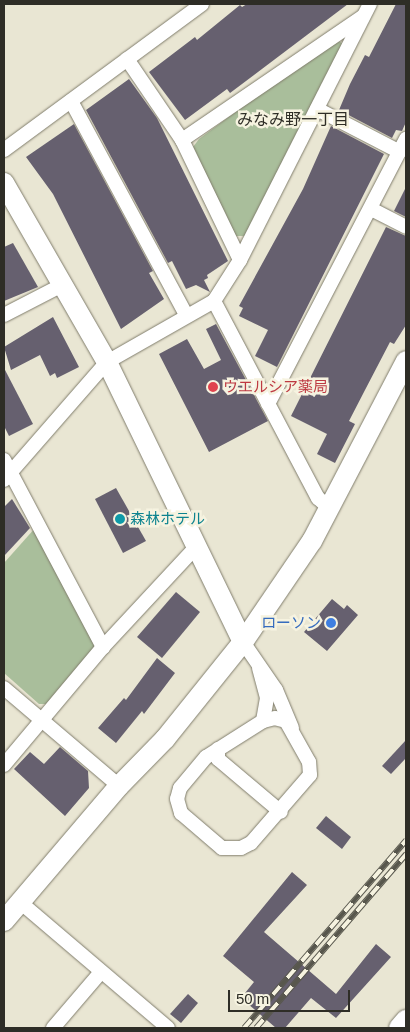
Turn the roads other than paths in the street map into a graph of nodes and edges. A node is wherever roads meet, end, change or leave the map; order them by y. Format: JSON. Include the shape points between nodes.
{"nodes":[{"id":1,"x":202,"y":4,"type":"edge"},
{"id":2,"x":370,"y":4,"type":"edge"},
{"id":3,"x":362,"y":17,"type":"junction"},
{"id":4,"x":127,"y":59,"type":"junction"},
{"id":5,"x":71,"y":101,"type":"junction"},
{"id":6,"x":317,"y":109,"type":"junction"},
{"id":7,"x":182,"y":140,"type":"junction"},
{"id":8,"x":403,"y":146,"type":"edge"},
{"id":9,"x":4,"y":150,"type":"edge"},
{"id":10,"x":4,"y":182,"type":"edge"},
{"id":11,"x":371,"y":209,"type":"junction"},
{"id":12,"x":406,"y":227,"type":"edge"},
{"id":13,"x":240,"y":260,"type":"junction"},
{"id":14,"x":62,"y":285,"type":"junction"},
{"id":15,"x":214,"y":301,"type":"junction"},
{"id":16,"x":4,"y":315,"type":"edge"},
{"id":17,"x":187,"y":316,"type":"junction"},
{"id":18,"x":406,"y":361,"type":"edge"},
{"id":19,"x":107,"y":362,"type":"junction"},
{"id":20,"x":268,"y":404,"type":"junction"},
{"id":21,"x":4,"y":460,"type":"edge"},
{"id":22,"x":7,"y":477,"type":"edge"},
{"id":23,"x":330,"y":508,"type":"junction"},
{"id":24,"x":197,"y":546,"type":"junction"},
{"id":25,"x":243,"y":642,"type":"junction"},
{"id":26,"x":102,"y":647,"type":"junction"},
{"id":27,"x":259,"y":668,"type":"junction"},
{"id":28,"x":4,"y":688,"type":"edge"},
{"id":29,"x":42,"y":720,"type":"junction"},
{"id":30,"x":263,"y":721,"type":"junction"},
{"id":31,"x":293,"y":730,"type":"junction"},
{"id":32,"x":218,"y":749,"type":"junction"},
{"id":33,"x":4,"y":765,"type":"edge"},
{"id":34,"x":119,"y":786,"type":"junction"},
{"id":35,"x":281,"y":812,"type":"junction"},
{"id":36,"x":12,"y":899,"type":"edge"},
{"id":37,"x":4,"y":921,"type":"edge"},
{"id":38,"x":101,"y":972,"type":"junction"},
{"id":39,"x":406,"y":1020,"type":"edge"},
{"id":40,"x":52,"y":1028,"type":"edge"},
{"id":41,"x":168,"y":1028,"type":"edge"},
{"id":42,"x":399,"y":1028,"type":"edge"}],
"edges":[{"from":1,"to":4,"type":"street"},
{"from":2,"to":3,"type":"street"},
{"from":3,"to":6,"type":"street"},
{"from":3,"to":7,"type":"street"},
{"from":4,"to":5,"type":"street"},
{"from":4,"to":7,"type":"street"},
{"from":5,"to":9,"type":"street"},
{"from":5,"to":17,"type":"street"},
{"from":6,"to":8,"type":"street"},
{"from":6,"to":13,"type":"street"},
{"from":7,"to":13,"type":"street"},
{"from":8,"to":11,"type":"street"},
{"from":10,"to":14,"type":"street"},
{"from":11,"to":12,"type":"street"},
{"from":11,"to":20,"type":"street"},
{"from":13,"to":15,"type":"street"},
{"from":14,"to":16,"type":"street"},
{"from":14,"to":19,"type":"street"},
{"from":15,"to":17,"type":"street"},
{"from":15,"to":20,"type":"street"},
{"from":17,"to":19,"type":"street"},
{"from":18,"to":23,"type":"street"},
{"from":19,"to":22,"type":"street"},
{"from":19,"to":24,"type":"street"},
{"from":20,"to":23,"type":"street","via":[[318,498]]},
{"from":21,"to":22,"type":"street"},
{"from":22,"to":26,"type":"street"},
{"from":23,"to":25,"type":"street","via":[[312,541]]},
{"from":24,"to":25,"type":"street"},
{"from":24,"to":26,"type":"street","via":[[181,559]]},
{"from":25,"to":27,"type":"street"},
{"from":25,"to":34,"type":"street","via":[[165,739]]},
{"from":26,"to":29,"type":"street"},
{"from":27,"to":30,"type":"street","via":[[267,698]]},
{"from":27,"to":31,"type":"street","via":[[276,690]]},
{"from":28,"to":29,"type":"street"},
{"from":29,"to":33,"type":"street"},
{"from":29,"to":34,"type":"street"},
{"from":30,"to":31,"type":"street","via":[[275,718],[286,721]]},
{"from":30,"to":32,"type":"street"},
{"from":31,"to":35,"type":"street","via":[[309,762],[310,775]]},
{"from":32,"to":35,"type":"street","via":[[218,759]]},
{"from":32,"to":35,"type":"street","via":[[206,757],[180,788],[177,798],[181,813],[222,848],[232,849],[251,843]]},
{"from":34,"to":36,"type":"street"},
{"from":36,"to":37,"type":"street"},
{"from":36,"to":38,"type":"street"},
{"from":38,"to":40,"type":"street"},
{"from":38,"to":41,"type":"street"},
{"from":39,"to":42,"type":"street"}]}
